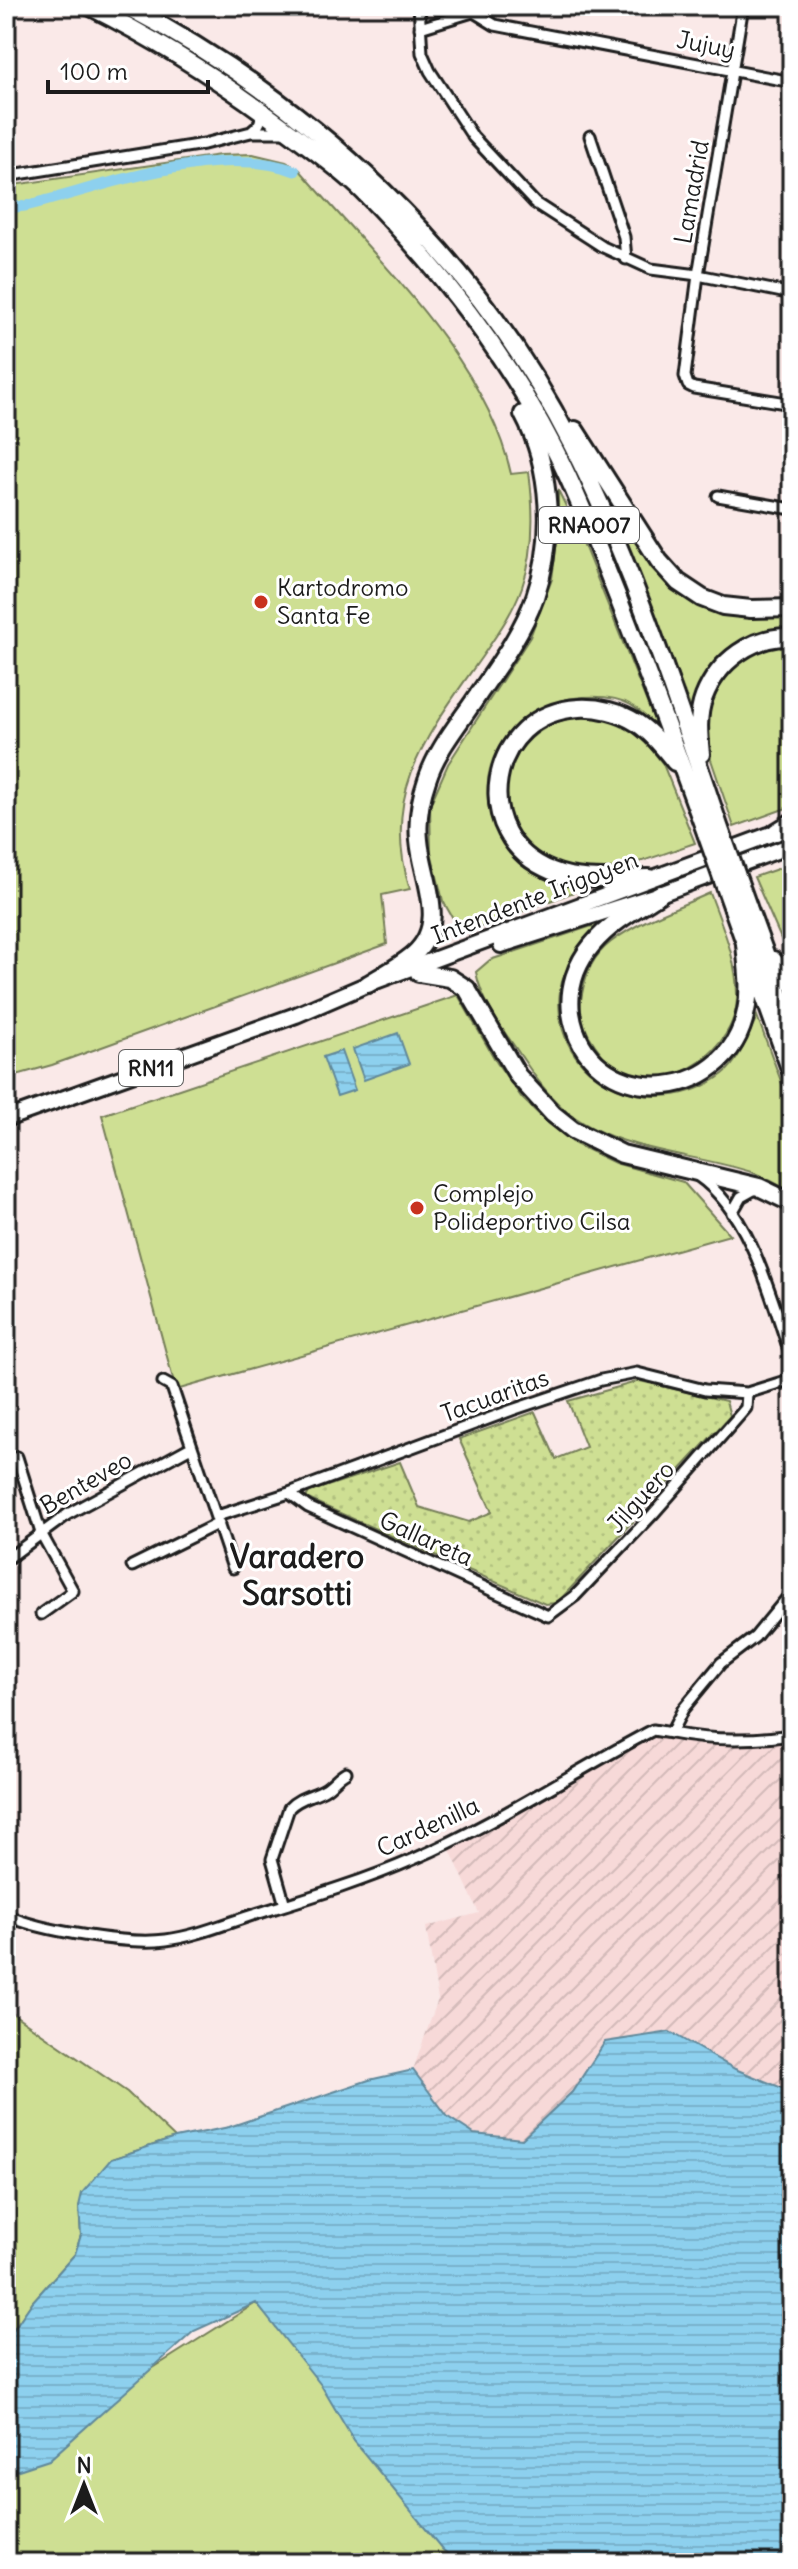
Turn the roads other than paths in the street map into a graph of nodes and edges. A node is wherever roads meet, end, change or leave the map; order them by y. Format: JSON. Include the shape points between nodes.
{"nodes":[{"id":1,"x":89,"y":6,"type":"edge"},
{"id":2,"x":126,"y":6,"type":"edge"},
{"id":3,"x":419,"y":6,"type":"edge"},
{"id":4,"x":492,"y":6,"type":"edge"},
{"id":5,"x":743,"y":6,"type":"edge"},
{"id":6,"x":474,"y":12,"type":"junction"},
{"id":7,"x":420,"y":28,"type":"junction"},
{"id":8,"x":732,"y":71,"type":"junction"},
{"id":9,"x":792,"y":82,"type":"edge"},
{"id":10,"x":258,"y":107,"type":"junction"},
{"id":11,"x":251,"y":132,"type":"junction"},
{"id":12,"x":291,"y":133,"type":"junction"},
{"id":13,"x":590,"y":136,"type":"dead end"},
{"id":14,"x":6,"y":176,"type":"edge"},
{"id":15,"x":626,"y":259,"type":"junction"},
{"id":16,"x":698,"y":275,"type":"junction"},
{"id":17,"x":792,"y":294,"type":"edge"},
{"id":18,"x":453,"y":295,"type":"junction"},
{"id":19,"x":502,"y":328,"type":"junction"},
{"id":20,"x":792,"y":404,"type":"edge"},
{"id":21,"x":718,"y":496,"type":"dead end"},
{"id":22,"x":792,"y":509,"type":"edge"},
{"id":23,"x":792,"y":608,"type":"edge"},
{"id":24,"x":792,"y":637,"type":"edge"},
{"id":25,"x":685,"y":775,"type":"junction"},
{"id":26,"x":703,"y":779,"type":"junction"},
{"id":27,"x":787,"y":827,"type":"edge"},
{"id":28,"x":713,"y":831,"type":"junction"},
{"id":29,"x":791,"y":846,"type":"edge"},
{"id":30,"x":649,"y":878,"type":"junction"},
{"id":31,"x":660,"y":894,"type":"junction"},
{"id":32,"x":740,"y":908,"type":"junction"},
{"id":33,"x":745,"y":944,"type":"junction"},
{"id":34,"x":762,"y":946,"type":"junction"},
{"id":35,"x":419,"y":973,"type":"junction"},
{"id":36,"x":792,"y":983,"type":"edge"},
{"id":37,"x":368,"y":984,"type":"junction"},
{"id":38,"x":296,"y":1015,"type":"junction"},
{"id":39,"x":792,"y":1027,"type":"edge"},
{"id":40,"x":792,"y":1074,"type":"edge"},
{"id":41,"x":6,"y":1119,"type":"edge"},
{"id":42,"x":688,"y":1170,"type":"junction"},
{"id":43,"x":759,"y":1187,"type":"junction"},
{"id":44,"x":792,"y":1203,"type":"edge"},
{"id":45,"x":732,"y":1213,"type":"junction"},
{"id":46,"x":792,"y":1359,"type":"edge"},
{"id":47,"x":792,"y":1379,"type":"edge"},
{"id":48,"x":163,"y":1382,"type":"dead end"},
{"id":49,"x":747,"y":1393,"type":"junction"},
{"id":50,"x":191,"y":1447,"type":"junction"},
{"id":51,"x":17,"y":1457,"type":"dead end"},
{"id":52,"x":289,"y":1493,"type":"junction"},
{"id":53,"x":218,"y":1519,"type":"junction"},
{"id":54,"x":41,"y":1533,"type":"junction"},
{"id":55,"x":6,"y":1560,"type":"edge"},
{"id":56,"x":132,"y":1566,"type":"dead end"},
{"id":57,"x":233,"y":1568,"type":"dead end"},
{"id":58,"x":792,"y":1592,"type":"edge"},
{"id":59,"x":41,"y":1614,"type":"dead end"},
{"id":60,"x":548,"y":1616,"type":"joint"},
{"id":61,"x":671,"y":1733,"type":"junction"},
{"id":62,"x":792,"y":1735,"type":"edge"},
{"id":63,"x":346,"y":1772,"type":"dead end"},
{"id":64,"x":285,"y":1905,"type":"junction"},
{"id":65,"x":6,"y":1915,"type":"edge"}],
"edges":[{"from":1,"to":10,"type":"highway","number":"RNA007","via":[[199,66]]},
{"from":2,"to":19,"type":"highway","number":"RNA007","via":[[253,83],[344,154],[405,215]]},
{"from":3,"to":7,"type":"street"},
{"from":4,"to":6,"type":"street"},
{"from":5,"to":8,"type":"street","name":"Lamadrid"},
{"from":6,"to":7,"type":"street"},
{"from":6,"to":8,"type":"street","name":"Jujuy","via":[[495,25]]},
{"from":7,"to":15,"type":"street","via":[[430,71],[485,152],[535,203]]},
{"from":8,"to":9,"type":"street","name":"Jujuy"},
{"from":8,"to":16,"type":"street","name":"Lamadrid"},
{"from":10,"to":11,"type":"street","via":[[259,126]]},
{"from":10,"to":12,"type":"highway","number":"RNA007"},
{"from":11,"to":12,"type":"street"},
{"from":11,"to":14,"type":"street"},
{"from":12,"to":18,"type":"highway","number":"RNA007","via":[[363,191]]},
{"from":13,"to":15,"type":"street","via":[[624,237]]},
{"from":15,"to":16,"type":"street","via":[[651,269]]},
{"from":16,"to":17,"type":"street"},
{"from":16,"to":20,"type":"street","name":"Lamadrid","via":[[688,385]]},
{"from":18,"to":25,"type":"highway","number":"RNA007","via":[[555,449]]},
{"from":18,"to":37,"type":"highway","via":[[536,440],[548,513],[546,551],[524,621],[427,780],[418,838],[433,905],[429,935],[413,955]]},
{"from":19,"to":23,"type":"highway","via":[[678,582],[723,606]]},
{"from":19,"to":26,"type":"highway","number":"RNA007","via":[[571,442],[602,507]]},
{"from":21,"to":22,"type":"street"},
{"from":24,"to":26,"type":"highway","via":[[750,646],[718,673],[700,713]]},
{"from":25,"to":28,"type":"highway","number":"RNA007"},
{"from":25,"to":30,"type":"highway","via":[[636,722],[590,708],[568,709],[533,722],[517,737],[502,765],[498,811],[510,836],[531,860],[571,876]]},
{"from":26,"to":28,"type":"highway","number":"RNA007"},
{"from":27,"to":30,"type":"main road","name":"Intendente Irigoyen","number":"RN11"},
{"from":28,"to":32,"type":"highway","number":"RNA007","bridge":true},
{"from":29,"to":31,"type":"main road","name":"Intendente Irigoyen","number":"RN11"},
{"from":30,"to":37,"type":"main road","name":"Intendente Irigoyen","number":"RN11"},
{"from":31,"to":33,"type":"highway","via":[[606,931],[582,960],[572,985],[578,1037],[602,1068],[623,1080],[664,1085],[696,1079],[715,1066],[746,1013]]},
{"from":31,"to":35,"type":"main road","name":"Intendente Irigoyen","number":"RN11"},
{"from":32,"to":33,"type":"highway","number":"RNA007"},
{"from":32,"to":34,"type":"highway","number":"RNA007"},
{"from":33,"to":40,"type":"highway","number":"RNA007"},
{"from":34,"to":36,"type":"highway"},
{"from":34,"to":39,"type":"highway","number":"RNA007"},
{"from":35,"to":38,"type":"main road","name":"Intendente Irigoyen","number":"RN11"},
{"from":35,"to":42,"type":"highway","via":[[450,978],[467,989],[518,1076],[573,1130],[622,1154]]},
{"from":37,"to":38,"type":"main road","name":"Intendente Irigoyen","number":"RN11"},
{"from":38,"to":41,"type":"main road","name":"Intendente Irigoyen","number":"RN11"},
{"from":42,"to":43,"type":"highway"},
{"from":42,"to":45,"type":"street","via":[[716,1191]]},
{"from":43,"to":44,"type":"highway"},
{"from":43,"to":45,"type":"street","via":[[741,1197]]},
{"from":45,"to":46,"type":"street","via":[[760,1269]]},
{"from":47,"to":49,"type":"street","name":"Tacuaritas"},
{"from":48,"to":50,"type":"street","via":[[172,1387]]},
{"from":49,"to":52,"type":"street","name":"Tacuaritas","via":[[705,1390],[644,1374],[601,1380]]},
{"from":49,"to":60,"type":"street","name":"Jilguero","via":[[746,1408],[653,1514],[575,1596]]},
{"from":50,"to":53,"type":"street"},
{"from":50,"to":54,"type":"street","name":"Benteveo"},
{"from":51,"to":54,"type":"street"},
{"from":52,"to":53,"type":"street","name":"Tacuaritas"},
{"from":52,"to":60,"type":"street","name":"Gallareta","via":[[308,1507]]},
{"from":53,"to":56,"type":"street","name":"Tacuaritas"},
{"from":53,"to":57,"type":"street"},
{"from":54,"to":55,"type":"street","name":"Benteveo"},
{"from":54,"to":59,"type":"street","via":[[73,1591]]},
{"from":58,"to":61,"type":"street","via":[[755,1637],[721,1663],[683,1709]]},
{"from":61,"to":62,"type":"street","via":[[742,1741]]},
{"from":61,"to":64,"type":"street","name":"Cardenilla","via":[[653,1730],[415,1858]]},
{"from":63,"to":64,"type":"street","via":[[289,1808],[272,1859]]},
{"from":64,"to":65,"type":"street","name":"Cardenilla","via":[[167,1940],[72,1932]]}]}
